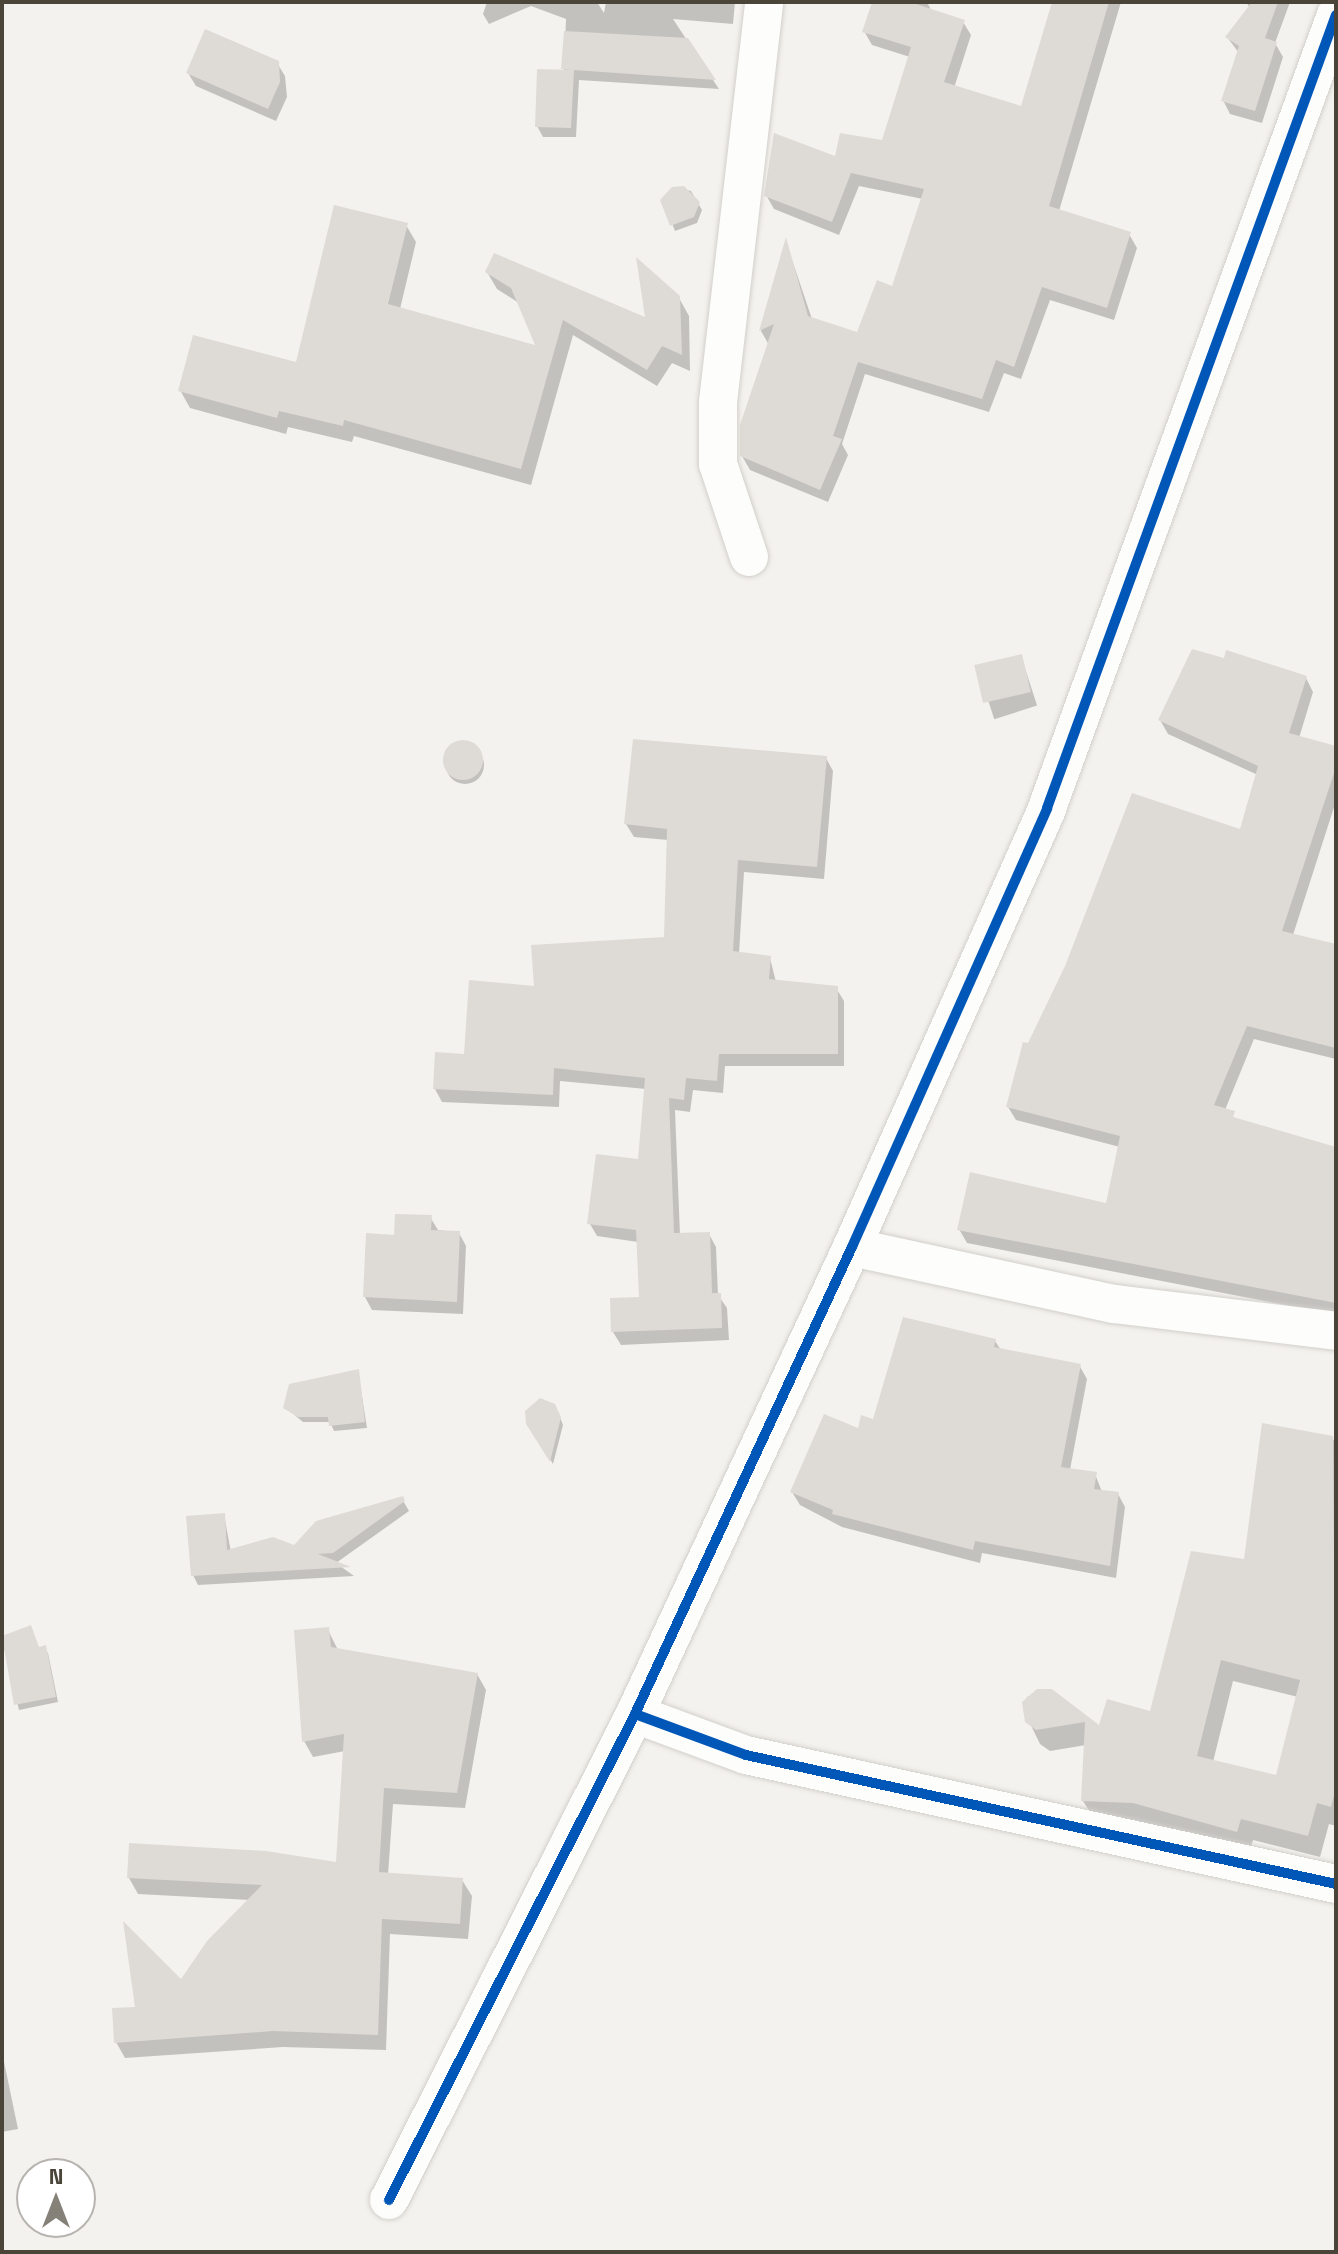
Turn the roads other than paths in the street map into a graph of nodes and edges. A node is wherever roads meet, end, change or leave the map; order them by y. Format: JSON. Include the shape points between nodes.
{"nodes":[{"id":1,"x":764,"y":2,"type":"edge"},
{"id":2,"x":1336,"y":15,"type":"edge"},
{"id":3,"x":749,"y":557,"type":"dead end"},
{"id":4,"x":852,"y":1247,"type":"junction"},
{"id":5,"x":1336,"y":1331,"type":"edge"},
{"id":6,"x":635,"y":1714,"type":"junction"},
{"id":7,"x":1336,"y":1884,"type":"edge"},
{"id":8,"x":389,"y":2200,"type":"dead end"}],
"edges":[{"from":1,"to":3,"type":"street","via":[[718,402],[718,464]]},
{"from":2,"to":4,"type":"street","via":[[1047,808]]},
{"from":4,"to":5,"type":"street","via":[[1114,1304]]},
{"from":4,"to":6,"type":"street"},
{"from":6,"to":7,"type":"street","via":[[746,1755]]},
{"from":6,"to":8,"type":"street"}]}
